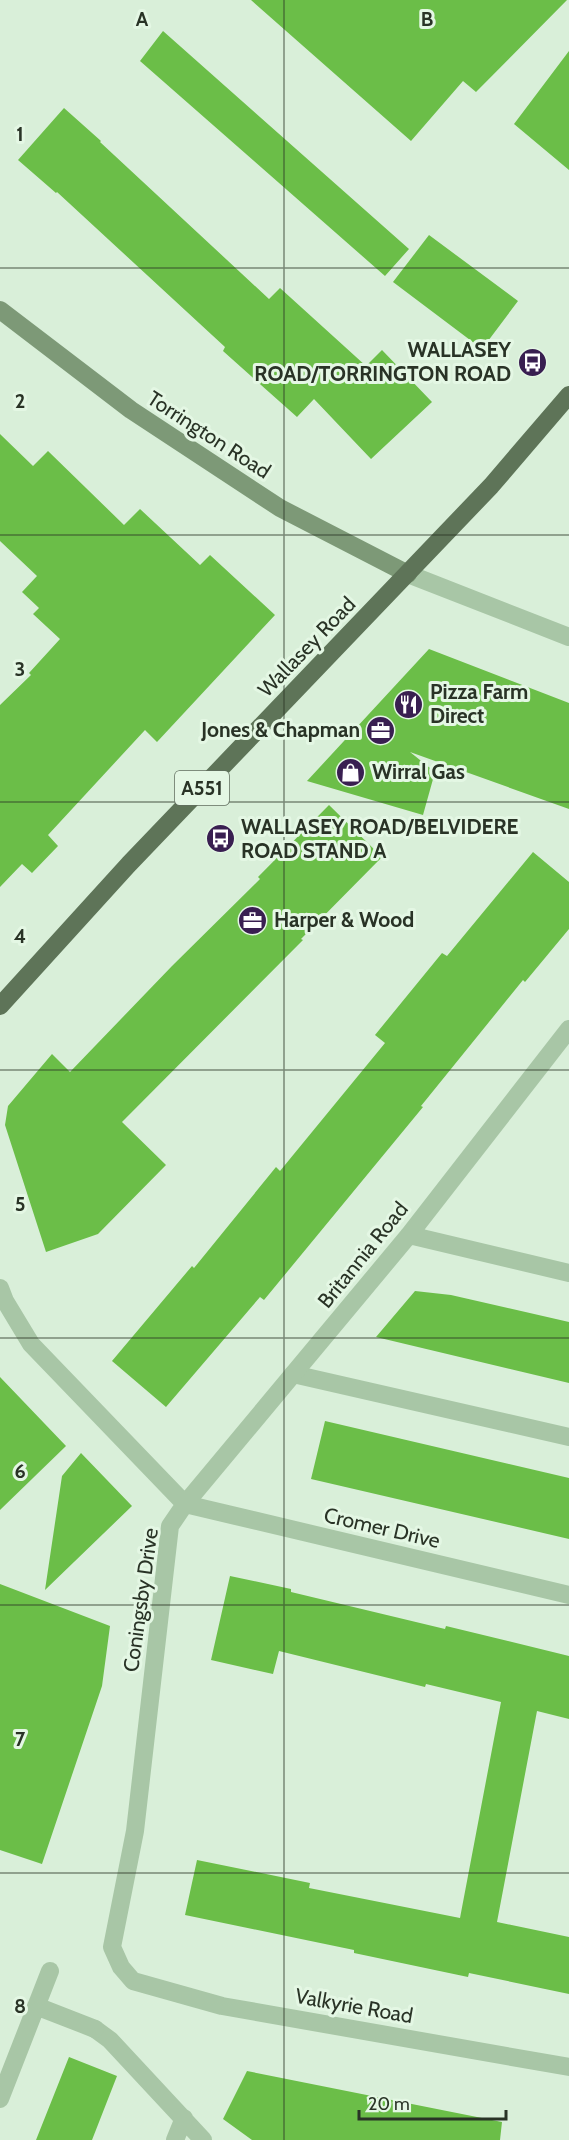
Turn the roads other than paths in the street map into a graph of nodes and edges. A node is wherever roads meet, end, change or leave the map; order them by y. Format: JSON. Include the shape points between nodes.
{"nodes":[{"id":1,"x":0,"y":310,"type":"edge"},
{"id":2,"x":569,"y":395,"type":"edge"},
{"id":3,"x":408,"y":574,"type":"junction"},
{"id":4,"x":569,"y":637,"type":"edge"},
{"id":5,"x":0,"y":1006,"type":"edge"},
{"id":6,"x":569,"y":1029,"type":"edge"},
{"id":7,"x":409,"y":1235,"type":"junction"},
{"id":8,"x":569,"y":1274,"type":"edge"},
{"id":9,"x":0,"y":1288,"type":"edge"},
{"id":10,"x":293,"y":1374,"type":"junction"},
{"id":11,"x":569,"y":1437,"type":"edge"},
{"id":12,"x":185,"y":1504,"type":"junction"},
{"id":13,"x":569,"y":1595,"type":"edge"},
{"id":14,"x":50,"y":1971,"type":"dead end"},
{"id":15,"x":133,"y":1981,"type":"joint"},
{"id":16,"x":36,"y":2006,"type":"junction"},
{"id":17,"x":569,"y":2067,"type":"edge"},
{"id":18,"x":0,"y":2099,"type":"edge"},
{"id":19,"x":184,"y":2118,"type":"junction"},
{"id":20,"x":175,"y":2140,"type":"edge"},
{"id":21,"x":203,"y":2140,"type":"edge"}],
"edges":[{"from":1,"to":3,"type":"street","name":"Torrington Road","via":[[131,410],[280,508]]},
{"from":2,"to":3,"type":"main road","name":"Wallasey Road","number":"A551"},
{"from":3,"to":4,"type":"street"},
{"from":3,"to":5,"type":"main road","name":"Wallasey Road","number":"A551","via":[[129,864]]},
{"from":6,"to":7,"type":"street","name":"Britannia Road"},
{"from":7,"to":8,"type":"street"},
{"from":7,"to":10,"type":"street","name":"Britannia Road"},
{"from":9,"to":12,"type":"street","via":[[31,1344]]},
{"from":10,"to":11,"type":"street"},
{"from":10,"to":12,"type":"street","name":"Britannia Road"},
{"from":12,"to":13,"type":"street","name":"Cromer Drive"},
{"from":12,"to":15,"type":"street","name":"Coningsby Drive","via":[[170,1527],[135,1831],[112,1947]]},
{"from":14,"to":16,"type":"street"},
{"from":15,"to":17,"type":"street","name":"Valkyrie Road","via":[[222,2006]]},
{"from":16,"to":18,"type":"street"},
{"from":16,"to":19,"type":"street","via":[[95,2029],[110,2040]]},
{"from":19,"to":20,"type":"street"},
{"from":19,"to":21,"type":"street"}]}
